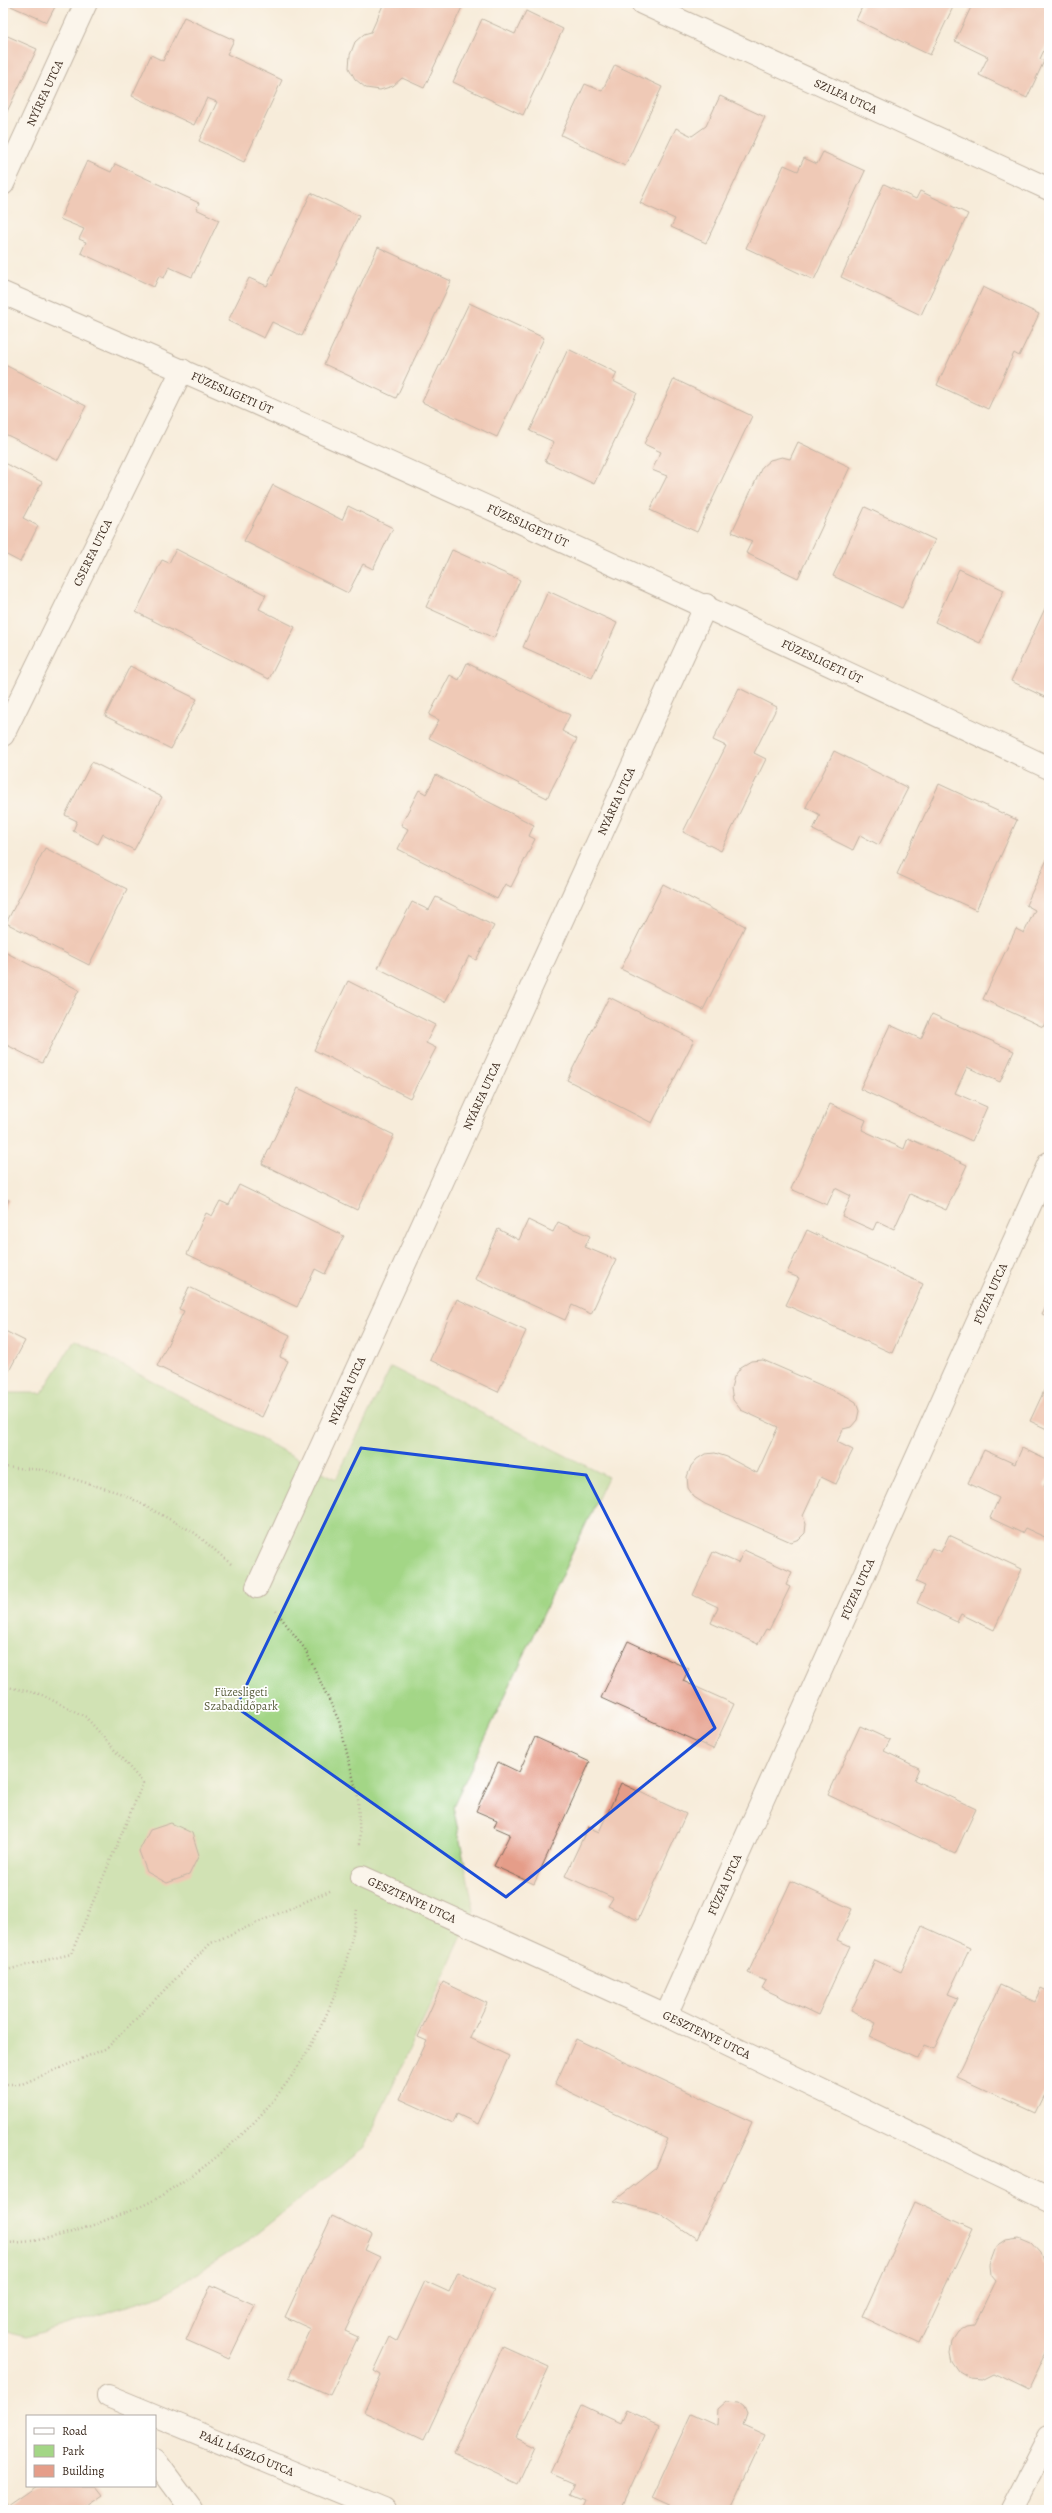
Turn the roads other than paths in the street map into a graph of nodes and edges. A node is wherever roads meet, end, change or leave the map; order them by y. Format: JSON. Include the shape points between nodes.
{"nodes":[{"id":1,"x":86,"y":3,"type":"edge"},
{"id":2,"x":642,"y":3,"type":"edge"},
{"id":3,"x":3,"y":184,"type":"edge"},
{"id":4,"x":1049,"y":190,"type":"edge"},
{"id":5,"x":3,"y":293,"type":"edge"},
{"id":6,"x":182,"y":370,"type":"junction"},
{"id":7,"x":706,"y":605,"type":"junction"},
{"id":8,"x":3,"y":735,"type":"edge"},
{"id":9,"x":1049,"y":768,"type":"edge"},
{"id":10,"x":1049,"y":1163,"type":"edge"},
{"id":11,"x":257,"y":1586,"type":"road end"},
{"id":12,"x":362,"y":1877,"type":"road end"},
{"id":13,"x":666,"y":2015,"type":"junction"},
{"id":14,"x":1049,"y":2200,"type":"edge"},
{"id":15,"x":122,"y":2415,"type":"edge"},
{"id":16,"x":154,"y":2415,"type":"edge"},
{"id":17,"x":156,"y":2416,"type":"edge"},
{"id":18,"x":1049,"y":2436,"type":"edge"},
{"id":19,"x":156,"y":2461,"type":"edge"},
{"id":20,"x":192,"y":2510,"type":"edge"},
{"id":21,"x":384,"y":2510,"type":"edge"},
{"id":22,"x":1011,"y":2510,"type":"edge"}],
"edges":[{"from":1,"to":3,"type":"street","name":"NYÍRFA UTCA"},
{"from":2,"to":4,"type":"street","name":"SZILFA UTCA"},
{"from":5,"to":6,"type":"street","name":"FÜZESLIGETI ÚT"},
{"from":6,"to":7,"type":"street","name":"FÜZESLIGETI ÚT"},
{"from":6,"to":8,"type":"street","name":"CSERFA UTCA"},
{"from":7,"to":9,"type":"street","name":"FÜZESLIGETI ÚT"},
{"from":7,"to":11,"type":"street","name":"NYÁRFA UTCA"},
{"from":10,"to":13,"type":"street","name":"FŰZFA UTCA"},
{"from":12,"to":13,"type":"street","name":"GESZTENYE UTCA"},
{"from":13,"to":14,"type":"street","name":"GESZTENYE UTCA"},
{"from":15,"to":16,"type":"street","name":"PAÁL LÁSZLÓ UTCA","via":[[108,2396]]},
{"from":17,"to":21,"type":"street","name":"PAÁL LÁSZLÓ UTCA"},
{"from":18,"to":22,"type":"street"},
{"from":19,"to":20,"type":"street"}]}
